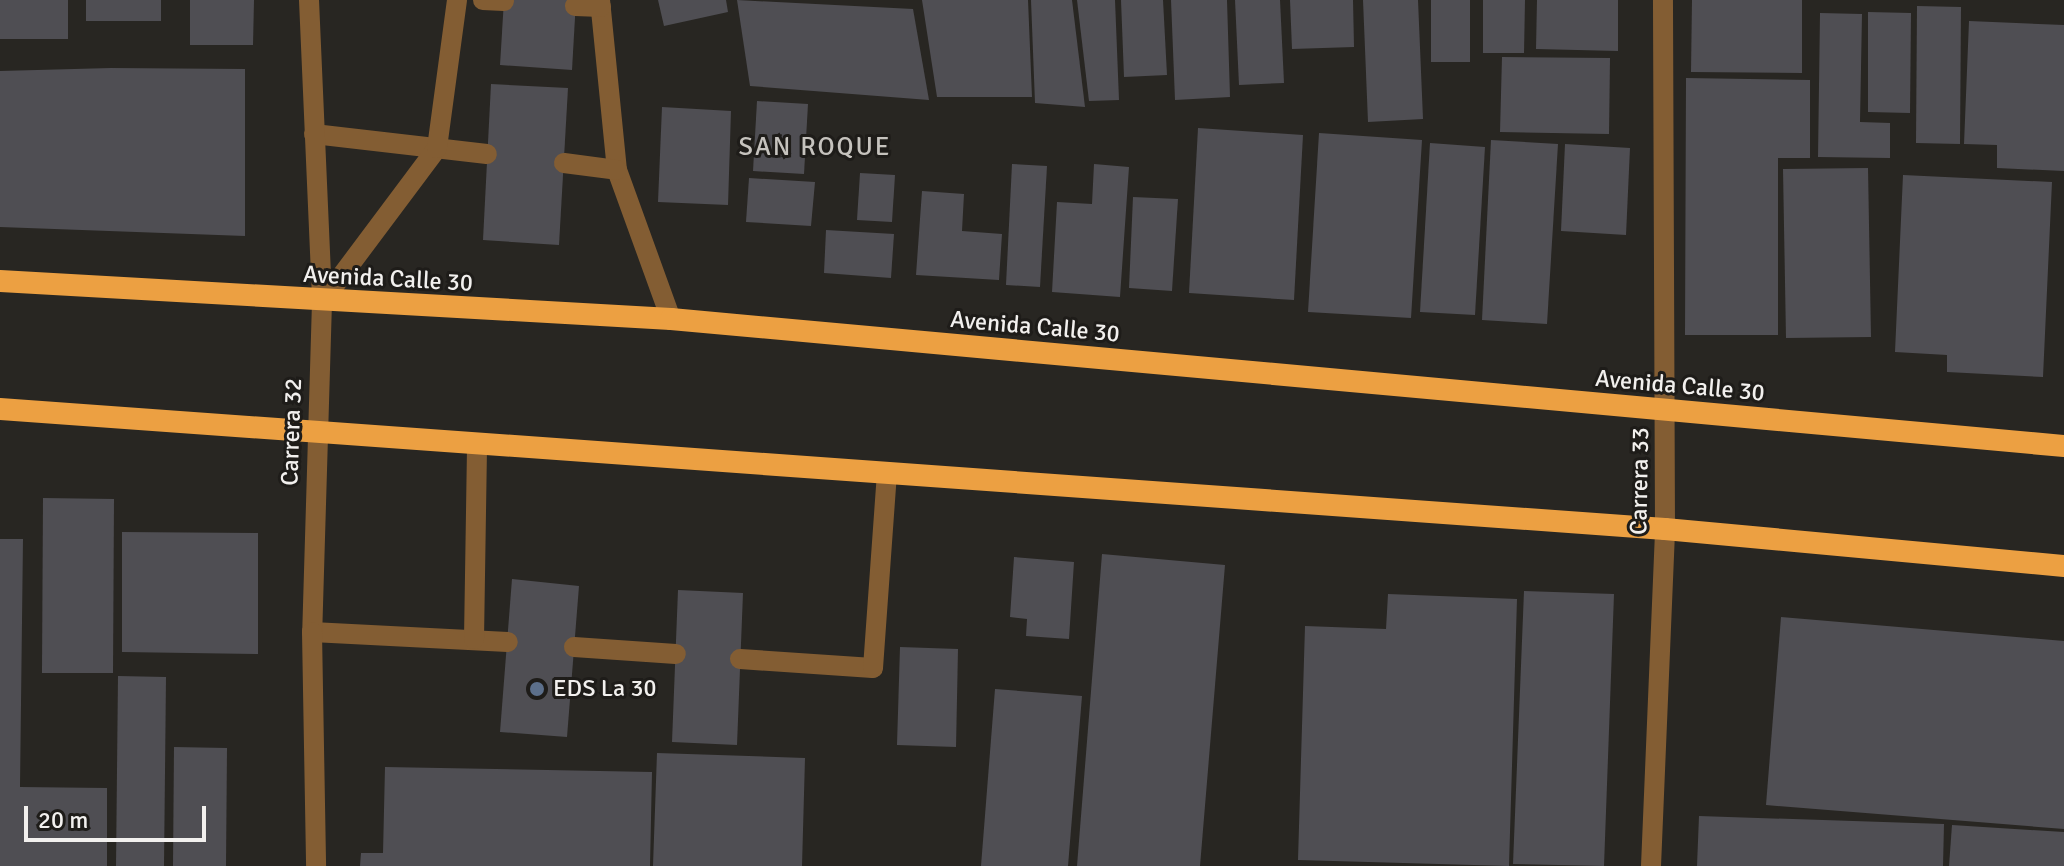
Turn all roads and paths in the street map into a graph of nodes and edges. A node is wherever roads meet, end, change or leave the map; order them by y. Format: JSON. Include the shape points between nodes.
{"nodes":[{"id":1,"x":309,"y":0,"type":"edge"},
{"id":2,"x":457,"y":0,"type":"edge"},
{"id":3,"x":1663,"y":0,"type":"edge"},
{"id":4,"x":601,"y":4,"type":"edge"},
{"id":5,"x":575,"y":6,"type":"dead end"},
{"id":6,"x":314,"y":134,"type":"junction"},
{"id":7,"x":437,"y":148,"type":"junction"},
{"id":8,"x":487,"y":154,"type":"dead end"},
{"id":9,"x":564,"y":163,"type":"dead end"},
{"id":10,"x":617,"y":170,"type":"junction"},
{"id":11,"x":0,"y":281,"type":"edge"},
{"id":12,"x":322,"y":302,"type":"junction"},
{"id":13,"x":671,"y":319,"type":"junction"},
{"id":14,"x":0,"y":409,"type":"edge"},
{"id":15,"x":1667,"y":411,"type":"junction"},
{"id":16,"x":318,"y":434,"type":"junction"},
{"id":17,"x":477,"y":443,"type":"junction"},
{"id":18,"x":2064,"y":446,"type":"edge"},
{"id":19,"x":887,"y":475,"type":"junction"},
{"id":20,"x":1665,"y":529,"type":"junction"},
{"id":21,"x":2064,"y":566,"type":"edge"},
{"id":22,"x":312,"y":632,"type":"junction"},
{"id":23,"x":474,"y":639,"type":"junction"},
{"id":24,"x":508,"y":642,"type":"dead end"},
{"id":25,"x":574,"y":647,"type":"dead end"},
{"id":26,"x":676,"y":654,"type":"dead end"},
{"id":27,"x":740,"y":659,"type":"dead end"},
{"id":28,"x":316,"y":866,"type":"edge"},
{"id":29,"x":1651,"y":866,"type":"edge"}],
"edges":[{"from":1,"to":6,"type":"street","name":"Carrera 32"},
{"from":2,"to":7,"type":"street"},
{"from":3,"to":15,"type":"street","name":"Carrera 33"},
{"from":4,"to":5,"type":"street"},
{"from":4,"to":10,"type":"street"},
{"from":6,"to":7,"type":"street"},
{"from":6,"to":12,"type":"street","name":"Carrera 32"},
{"from":7,"to":8,"type":"street"},
{"from":7,"to":12,"type":"street"},
{"from":9,"to":10,"type":"street"},
{"from":10,"to":13,"type":"street"},
{"from":11,"to":12,"type":"highway","name":"Avenida Calle 30"},
{"from":12,"to":13,"type":"highway","name":"Avenida Calle 30"},
{"from":12,"to":16,"type":"street","name":"Carrera 32"},
{"from":13,"to":15,"type":"highway","name":"Avenida Calle 30"},
{"from":14,"to":16,"type":"highway"},
{"from":15,"to":18,"type":"highway","name":"Avenida Calle 30"},
{"from":15,"to":20,"type":"street","name":"Carrera 33"},
{"from":16,"to":17,"type":"highway"},
{"from":16,"to":22,"type":"street","name":"Carrera 32"},
{"from":17,"to":19,"type":"highway"},
{"from":17,"to":23,"type":"street"},
{"from":19,"to":20,"type":"highway"},
{"from":19,"to":27,"type":"street","via":[[873,668]]},
{"from":20,"to":21,"type":"highway"},
{"from":20,"to":29,"type":"street","name":"Carrera 33"},
{"from":22,"to":23,"type":"street"},
{"from":22,"to":28,"type":"street","name":"Carrera 32"},
{"from":23,"to":24,"type":"street"},
{"from":25,"to":26,"type":"street"}]}
